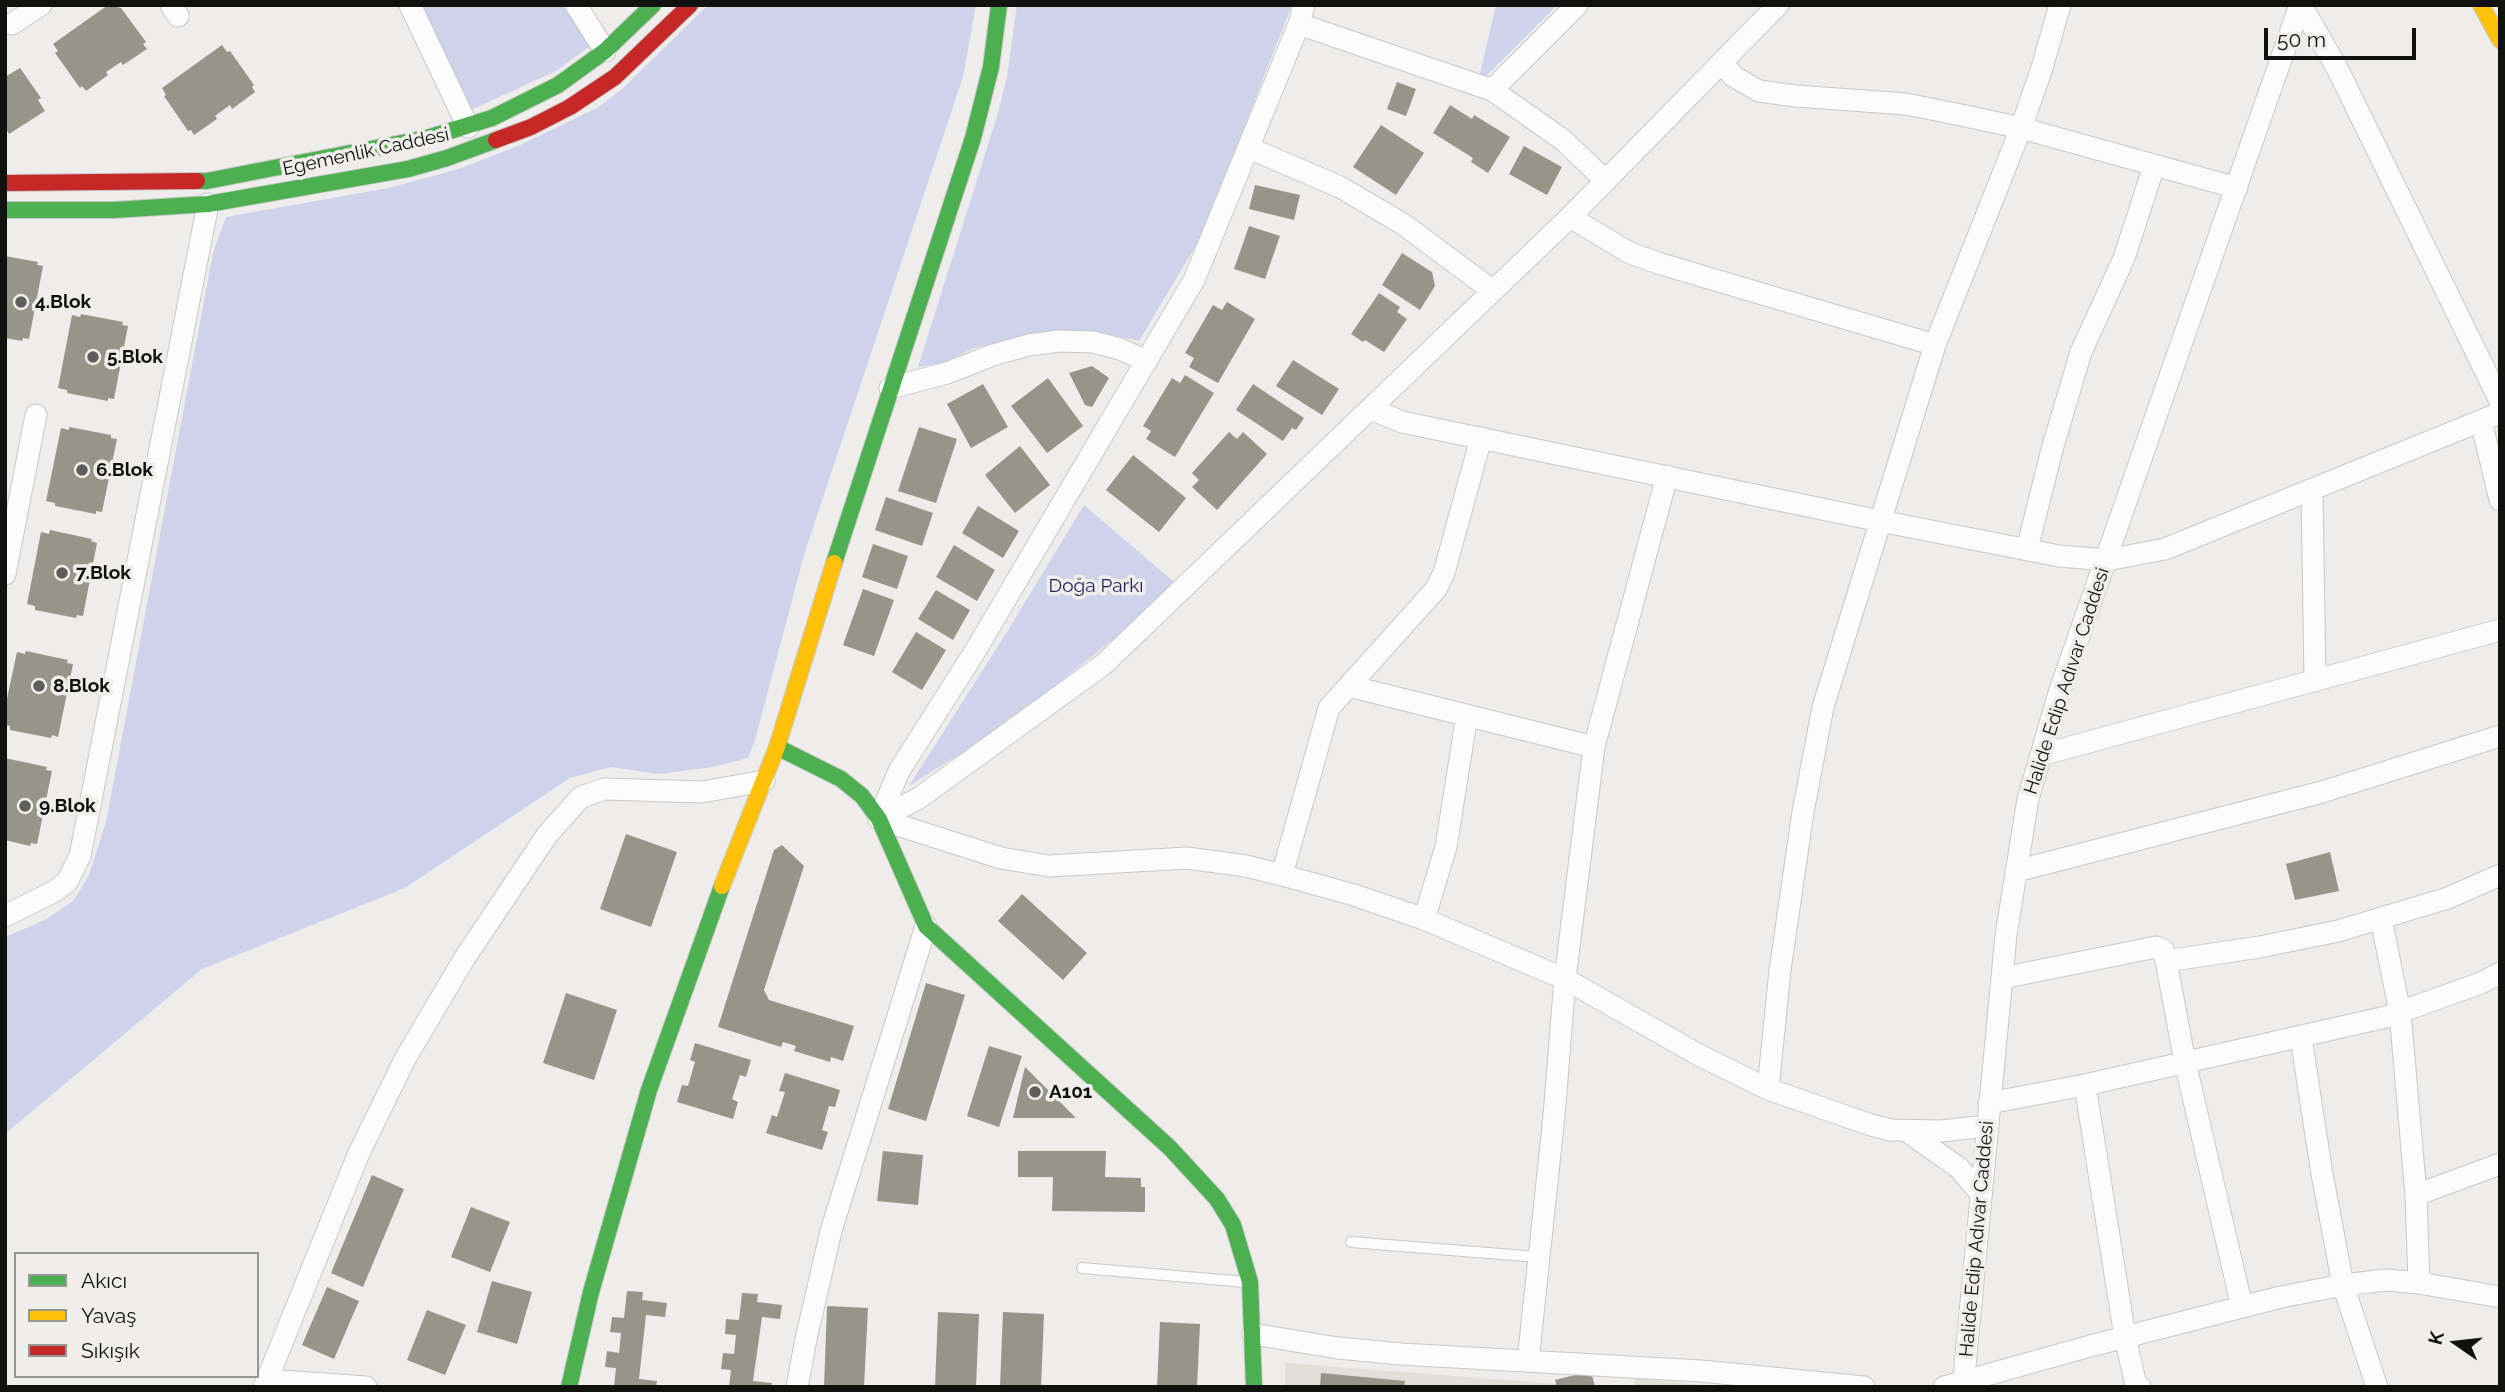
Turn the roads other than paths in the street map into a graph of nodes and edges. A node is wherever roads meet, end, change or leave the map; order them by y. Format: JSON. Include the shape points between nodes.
{"nodes":[{"id":1,"x":41,"y":5,"type":"edge"},
{"id":2,"x":410,"y":5,"type":"edge"},
{"id":3,"x":576,"y":5,"type":"edge"},
{"id":4,"x":653,"y":5,"type":"edge"},
{"id":5,"x":691,"y":5,"type":"edge"},
{"id":6,"x":999,"y":5,"type":"edge"},
{"id":7,"x":1577,"y":5,"type":"edge"},
{"id":8,"x":1778,"y":5,"type":"edge"},
{"id":9,"x":2060,"y":5,"type":"edge"},
{"id":10,"x":2301,"y":5,"type":"edge"},
{"id":11,"x":2481,"y":5,"type":"edge"},
{"id":12,"x":1302,"y":15,"type":"edge"},
{"id":13,"x":12,"y":24,"type":"dead end"},
{"id":14,"x":2500,"y":40,"type":"edge"},
{"id":15,"x":605,"y":51,"type":"junction"},
{"id":16,"x":1723,"y":63,"type":"junction"},
{"id":17,"x":1492,"y":90,"type":"junction"},
{"id":18,"x":468,"y":127,"type":"junction"},
{"id":19,"x":2021,"y":128,"type":"junction"},
{"id":20,"x":1249,"y":148,"type":"junction"},
{"id":21,"x":2154,"y":166,"type":"junction"},
{"id":22,"x":1606,"y":181,"type":"junction"},
{"id":23,"x":5,"y":183,"type":"edge"},
{"id":24,"x":2237,"y":188,"type":"junction"},
{"id":25,"x":208,"y":204,"type":"junction"},
{"id":26,"x":5,"y":211,"type":"edge"},
{"id":27,"x":1570,"y":217,"type":"junction"},
{"id":28,"x":1493,"y":291,"type":"junction"},
{"id":29,"x":1935,"y":345,"type":"junction"},
{"id":30,"x":1147,"y":361,"type":"junction"},
{"id":31,"x":890,"y":388,"type":"junction"},
{"id":32,"x":2500,"y":401,"type":"edge"},
{"id":33,"x":1371,"y":409,"type":"junction"},
{"id":34,"x":36,"y":415,"type":"dead end"},
{"id":35,"x":2490,"y":417,"type":"edge"},
{"id":36,"x":1481,"y":438,"type":"junction"},
{"id":37,"x":1667,"y":476,"type":"junction"},
{"id":38,"x":2312,"y":490,"type":"junction"},
{"id":39,"x":2500,"y":500,"type":"edge"},
{"id":40,"x":1881,"y":521,"type":"junction"},
{"id":41,"x":2027,"y":550,"type":"junction"},
{"id":42,"x":2106,"y":560,"type":"junction"},
{"id":43,"x":6,"y":569,"type":"edge"},
{"id":44,"x":2500,"y":630,"type":"edge"},
{"id":45,"x":2315,"y":681,"type":"junction"},
{"id":46,"x":1349,"y":686,"type":"junction"},
{"id":47,"x":1467,"y":715,"type":"junction"},
{"id":48,"x":2500,"y":736,"type":"edge"},
{"id":49,"x":777,"y":747,"type":"junction"},
{"id":50,"x":1594,"y":747,"type":"junction"},
{"id":51,"x":2041,"y":755,"type":"junction"},
{"id":52,"x":764,"y":781,"type":"junction"},
{"id":53,"x":879,"y":819,"type":"junction"},
{"id":54,"x":2016,"y":872,"type":"junction"},
{"id":55,"x":1282,"y":875,"type":"junction"},
{"id":56,"x":2500,"y":875,"type":"edge"},
{"id":57,"x":5,"y":916,"type":"edge"},
{"id":58,"x":1424,"y":919,"type":"junction"},
{"id":59,"x":2381,"y":919,"type":"junction"},
{"id":60,"x":926,"y":926,"type":"junction"},
{"id":61,"x":2166,"y":961,"type":"junction"},
{"id":62,"x":2500,"y":973,"type":"edge"},
{"id":63,"x":2002,"y":978,"type":"junction"},
{"id":64,"x":1565,"y":979,"type":"junction"},
{"id":65,"x":2400,"y":1012,"type":"junction"},
{"id":66,"x":2301,"y":1038,"type":"junction"},
{"id":67,"x":2185,"y":1062,"type":"junction"},
{"id":68,"x":2085,"y":1085,"type":"junction"},
{"id":69,"x":1768,"y":1089,"type":"junction"},
{"id":70,"x":1989,"y":1103,"type":"junction"},
{"id":71,"x":1987,"y":1126,"type":"junction"},
{"id":72,"x":1906,"y":1130,"type":"junction"},
{"id":73,"x":2500,"y":1164,"type":"edge"},
{"id":74,"x":1981,"y":1194,"type":"junction"},
{"id":75,"x":2416,"y":1195,"type":"junction"},
{"id":76,"x":1351,"y":1242,"type":"dead end"},
{"id":77,"x":1538,"y":1257,"type":"junction"},
{"id":78,"x":1082,"y":1268,"type":"dead end"},
{"id":79,"x":1250,"y":1282,"type":"junction"},
{"id":80,"x":2419,"y":1283,"type":"junction"},
{"id":81,"x":2343,"y":1285,"type":"junction"},
{"id":82,"x":2500,"y":1297,"type":"edge"},
{"id":83,"x":2242,"y":1307,"type":"junction"},
{"id":84,"x":1253,"y":1334,"type":"junction"},
{"id":85,"x":2125,"y":1337,"type":"junction"},
{"id":86,"x":1528,"y":1361,"type":"junction"},
{"id":87,"x":265,"y":1384,"type":"edge"},
{"id":88,"x":1957,"y":1384,"type":"edge"},
{"id":89,"x":366,"y":1387,"type":"edge"},
{"id":90,"x":569,"y":1387,"type":"edge"},
{"id":91,"x":797,"y":1387,"type":"edge"},
{"id":92,"x":1254,"y":1387,"type":"edge"},
{"id":93,"x":1864,"y":1387,"type":"edge"},
{"id":94,"x":2140,"y":1387,"type":"edge"},
{"id":95,"x":2377,"y":1387,"type":"edge"}],
"edges":[{"from":1,"to":13,"type":"street"},
{"from":2,"to":18,"type":"street"},
{"from":3,"to":15,"type":"street"},
{"from":4,"to":15,"type":"street","name":"Egemenlik Caddesi"},
{"from":5,"to":25,"type":"street","name":"Egemenlik Caddesi","via":[[615,77],[531,127],[408,169]]},
{"from":6,"to":31,"type":"street","via":[[991,67],[973,138]]},
{"from":7,"to":17,"type":"street"},
{"from":8,"to":16,"type":"street"},
{"from":9,"to":19,"type":"street"},
{"from":10,"to":24,"type":"street","name":"Halide Edip Adıvar Caddesi"},
{"from":10,"to":32,"type":"street","via":[[2337,68]]},
{"from":11,"to":14,"type":"street"},
{"from":12,"to":17,"type":"street"},
{"from":12,"to":20,"type":"street"},
{"from":15,"to":18,"type":"street","name":"Egemenlik Caddesi","via":[[558,85]]},
{"from":16,"to":19,"type":"street","via":[[1733,76],[1759,91],[1906,104]]},
{"from":16,"to":22,"type":"street"},
{"from":17,"to":22,"type":"street","via":[[1563,140]]},
{"from":18,"to":23,"type":"street","name":"Egemenlik Caddesi","via":[[391,147],[207,181]]},
{"from":19,"to":21,"type":"street"},
{"from":19,"to":29,"type":"street"},
{"from":20,"to":28,"type":"street","via":[[1340,187],[1403,224]]},
{"from":20,"to":30,"type":"street","via":[[1194,279]]},
{"from":21,"to":24,"type":"street"},
{"from":21,"to":41,"type":"street","via":[[2124,258],[2081,352]]},
{"from":22,"to":27,"type":"street"},
{"from":24,"to":42,"type":"street","name":"Halide Edip Adıvar Caddesi"},
{"from":25,"to":26,"type":"street","name":"Egemenlik Caddesi"},
{"from":25,"to":57,"type":"street","via":[[80,856],[67,882]]},
{"from":27,"to":28,"type":"street"},
{"from":27,"to":29,"type":"street","via":[[1630,253],[1661,264]]},
{"from":28,"to":33,"type":"street"},
{"from":29,"to":40,"type":"street"},
{"from":30,"to":31,"type":"street","via":[[1093,342],[1059,341],[993,355]]},
{"from":30,"to":53,"type":"street","via":[[899,771]]},
{"from":31,"to":49,"type":"street"},
{"from":33,"to":36,"type":"street","via":[[1402,422]]},
{"from":33,"to":53,"type":"street","via":[[1104,664],[919,798]]},
{"from":34,"to":43,"type":"street"},
{"from":35,"to":38,"type":"street"},
{"from":35,"to":39,"type":"street"},
{"from":36,"to":37,"type":"street"},
{"from":36,"to":46,"type":"street","via":[[1436,589]]},
{"from":37,"to":40,"type":"street"},
{"from":37,"to":50,"type":"street"},
{"from":38,"to":42,"type":"street","via":[[2165,549]]},
{"from":38,"to":45,"type":"street"},
{"from":40,"to":41,"type":"street"},
{"from":40,"to":69,"type":"street","via":[[1815,739],[1780,970]]},
{"from":41,"to":42,"type":"street"},
{"from":42,"to":51,"type":"street","name":"Halide Edip Adıvar Caddesi"},
{"from":44,"to":45,"type":"street"},
{"from":45,"to":51,"type":"street"},
{"from":46,"to":47,"type":"street"},
{"from":46,"to":55,"type":"street","via":[[1329,708]]},
{"from":47,"to":50,"type":"street"},
{"from":47,"to":58,"type":"street","via":[[1446,847]]},
{"from":48,"to":54,"type":"street","via":[[2322,792]]},
{"from":49,"to":52,"type":"street"},
{"from":49,"to":53,"type":"street","via":[[841,779],[862,796]]},
{"from":50,"to":64,"type":"street"},
{"from":51,"to":54,"type":"street","name":"Halide Edip Adıvar Caddesi","via":[[2028,799]]},
{"from":52,"to":87,"type":"street","via":[[702,792],[604,789],[581,797],[547,835],[464,959],[405,1059],[359,1153]]},
{"from":52,"to":90,"type":"street","via":[[649,1090]]},
{"from":53,"to":55,"type":"street","via":[[1000,858],[1049,866],[1187,858]]},
{"from":53,"to":60,"type":"street"},
{"from":54,"to":63,"type":"street","name":"Halide Edip Adıvar Caddesi"},
{"from":55,"to":58,"type":"street"},
{"from":56,"to":59,"type":"street","via":[[2448,898]]},
{"from":58,"to":64,"type":"street"},
{"from":59,"to":61,"type":"street","via":[[2260,947]]},
{"from":59,"to":65,"type":"street"},
{"from":60,"to":79,"type":"street","via":[[1170,1147],[1217,1199],[1233,1225]]},
{"from":60,"to":91,"type":"street","via":[[831,1231]]},
{"from":61,"to":63,"type":"street","via":[[2157,947]]},
{"from":61,"to":67,"type":"street"},
{"from":62,"to":65,"type":"street"},
{"from":63,"to":70,"type":"street","name":"Halide Edip Adıvar Caddesi"},
{"from":64,"to":69,"type":"street"},
{"from":64,"to":77,"type":"street"},
{"from":65,"to":66,"type":"street"},
{"from":65,"to":75,"type":"street"},
{"from":66,"to":67,"type":"street"},
{"from":66,"to":81,"type":"street"},
{"from":67,"to":68,"type":"street"},
{"from":67,"to":83,"type":"street"},
{"from":68,"to":70,"type":"street"},
{"from":68,"to":85,"type":"street"},
{"from":69,"to":72,"type":"street","via":[[1871,1125]]},
{"from":70,"to":71,"type":"street","name":"Halide Edip Adıvar Caddesi"},
{"from":71,"to":72,"type":"street"},
{"from":71,"to":74,"type":"street","name":"Halide Edip Adıvar Caddesi"},
{"from":72,"to":74,"type":"street","via":[[1959,1168]]},
{"from":73,"to":75,"type":"street"},
{"from":74,"to":88,"type":"street","name":"Halide Edip Adıvar Caddesi"},
{"from":75,"to":80,"type":"street"},
{"from":76,"to":77,"type":"lane"},
{"from":77,"to":86,"type":"street"},
{"from":78,"to":79,"type":"lane"},
{"from":79,"to":84,"type":"street"},
{"from":80,"to":81,"type":"street","via":[[2386,1280]]},
{"from":80,"to":82,"type":"street"},
{"from":81,"to":83,"type":"street"},
{"from":81,"to":95,"type":"street"},
{"from":83,"to":85,"type":"street"},
{"from":84,"to":86,"type":"street","via":[[1338,1348]]},
{"from":84,"to":92,"type":"street"},
{"from":85,"to":88,"type":"street"},
{"from":85,"to":94,"type":"street"},
{"from":86,"to":93,"type":"street"},
{"from":87,"to":89,"type":"street"}]}
